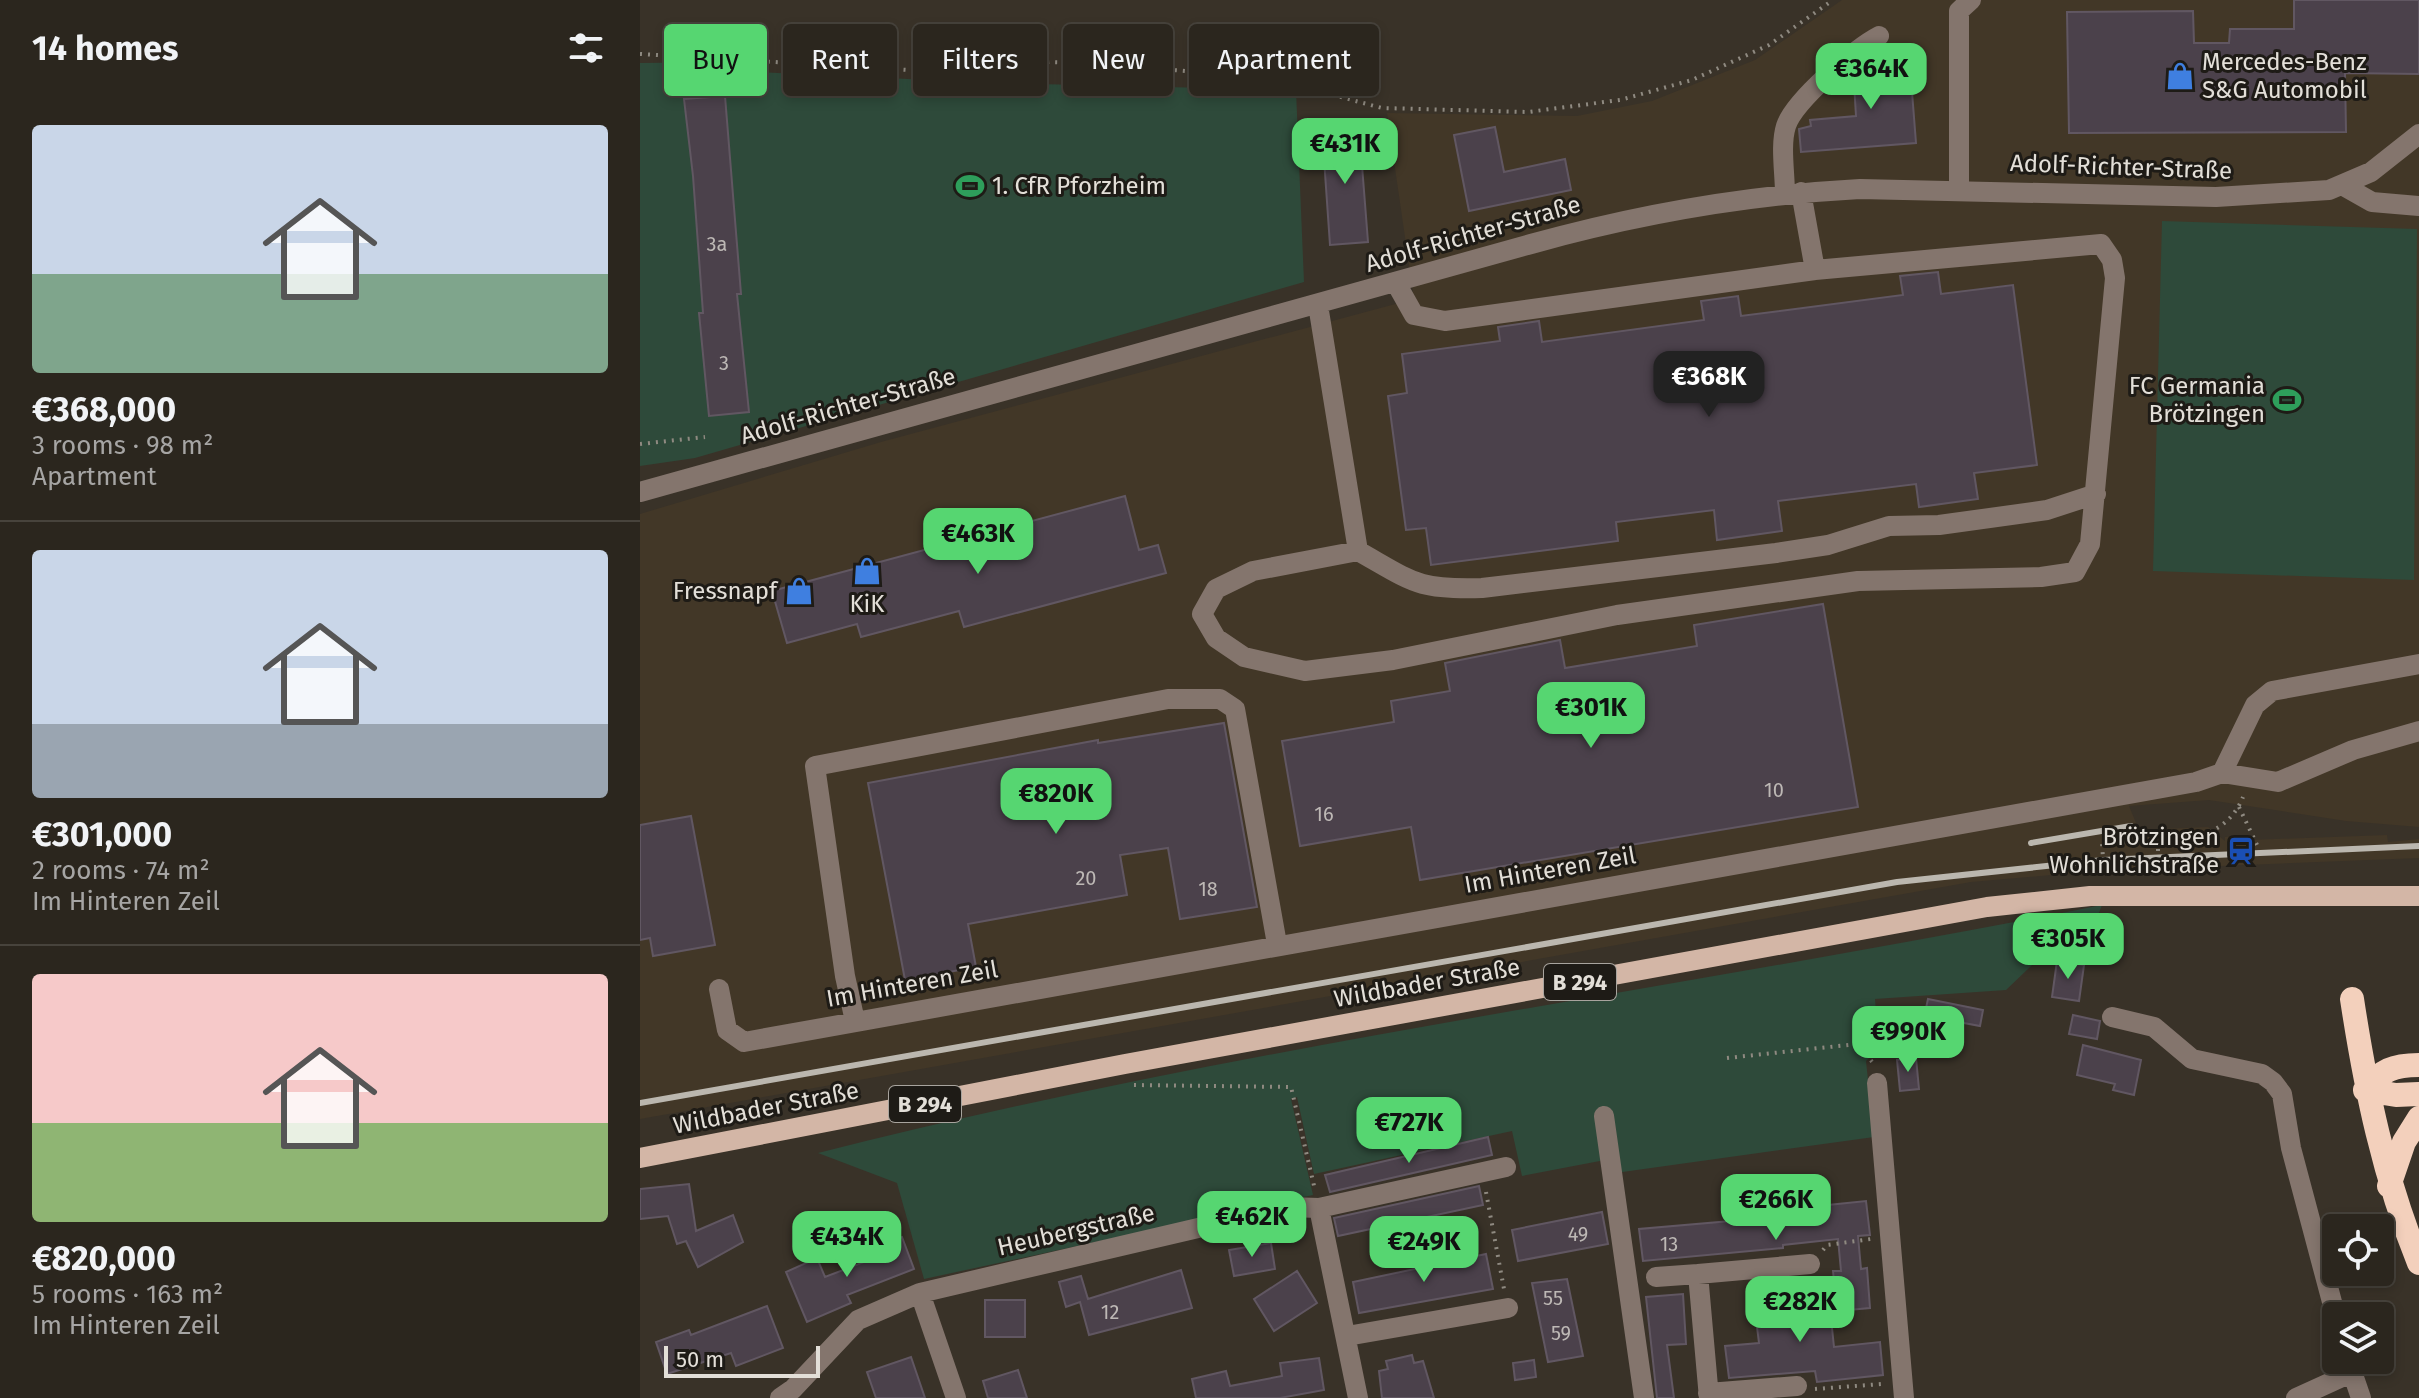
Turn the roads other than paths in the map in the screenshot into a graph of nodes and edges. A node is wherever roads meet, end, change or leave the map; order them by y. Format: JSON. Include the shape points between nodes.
{"nodes":[{"id":1,"x":1971,"y":0,"type":"edge"},
{"id":2,"x":1879,"y":36,"type":"dead end"},
{"id":3,"x":2419,"y":134,"type":"edge"},
{"id":4,"x":2342,"y":185,"type":"junction"},
{"id":5,"x":1959,"y":189,"type":"junction"},
{"id":6,"x":1793,"y":193,"type":"junction"},
{"id":7,"x":2419,"y":206,"type":"edge"},
{"id":8,"x":1815,"y":270,"type":"junction"},
{"id":9,"x":1396,"y":283,"type":"junction"},
{"id":10,"x":1318,"y":305,"type":"junction"},
{"id":11,"x":640,"y":492,"type":"edge"},
{"id":12,"x":2096,"y":494,"type":"junction"},
{"id":13,"x":1358,"y":551,"type":"junction"},
{"id":14,"x":2419,"y":664,"type":"edge"},
{"id":15,"x":2419,"y":731,"type":"edge"},
{"id":16,"x":2222,"y":773,"type":"junction"},
{"id":17,"x":2419,"y":896,"type":"edge"},
{"id":18,"x":1277,"y":944,"type":"junction"},
{"id":19,"x":719,"y":989,"type":"dead end"},
{"id":20,"x":2352,"y":999,"type":"dead end"},
{"id":21,"x":2112,"y":1017,"type":"dead end"},
{"id":22,"x":855,"y":1021,"type":"junction"},
{"id":23,"x":2419,"y":1065,"type":"edge"},
{"id":24,"x":1877,"y":1083,"type":"road end"},
{"id":25,"x":2365,"y":1090,"type":"junction"},
{"id":26,"x":2419,"y":1094,"type":"edge"},
{"id":27,"x":1604,"y":1116,"type":"dead end"},
{"id":28,"x":2419,"y":1118,"type":"edge"},
{"id":29,"x":640,"y":1158,"type":"edge"},
{"id":30,"x":1506,"y":1167,"type":"dead end"},
{"id":31,"x":2389,"y":1186,"type":"junction"},
{"id":32,"x":1319,"y":1208,"type":"junction"},
{"id":33,"x":2419,"y":1263,"type":"edge"},
{"id":34,"x":1810,"y":1264,"type":"road end"},
{"id":35,"x":1698,"y":1274,"type":"junction"},
{"id":36,"x":1656,"y":1277,"type":"dead end"},
{"id":37,"x":920,"y":1293,"type":"junction"},
{"id":38,"x":2332,"y":1302,"type":"edge"},
{"id":39,"x":1508,"y":1308,"type":"road end"},
{"id":40,"x":1347,"y":1336,"type":"junction"},
{"id":41,"x":2336,"y":1374,"type":"edge"},
{"id":42,"x":2353,"y":1374,"type":"edge"},
{"id":43,"x":1797,"y":1386,"type":"road end"},
{"id":44,"x":1708,"y":1396,"type":"edge"},
{"id":45,"x":780,"y":1398,"type":"edge"},
{"id":46,"x":956,"y":1398,"type":"edge"},
{"id":47,"x":1358,"y":1398,"type":"edge"},
{"id":48,"x":1644,"y":1398,"type":"edge"},
{"id":49,"x":1904,"y":1398,"type":"edge"},
{"id":50,"x":2296,"y":1398,"type":"edge"},
{"id":51,"x":2361,"y":1398,"type":"edge"}],
"edges":[{"from":1,"to":5,"type":"street","via":[[1959,11]]},
{"from":2,"to":6,"type":"street","via":[[1790,117],[1785,130]]},
{"from":3,"to":4,"type":"street","name":"Adolf-Richter-Straße","via":[[2371,172]]},
{"from":4,"to":5,"type":"street","name":"Adolf-Richter-Straße","via":[[2256,197]]},
{"from":4,"to":7,"type":"street","via":[[2372,202]]},
{"from":5,"to":6,"type":"street","name":"Adolf-Richter-Straße"},
{"from":6,"to":8,"type":"street"},
{"from":6,"to":9,"type":"street","name":"Adolf-Richter-Straße","via":[[1606,223]]},
{"from":8,"to":9,"type":"street","via":[[1445,321],[1414,315]]},
{"from":8,"to":12,"type":"street","via":[[2101,244],[2112,260],[2115,278]]},
{"from":9,"to":10,"type":"street","name":"Adolf-Richter-Straße"},
{"from":10,"to":11,"type":"street","name":"Adolf-Richter-Straße"},
{"from":10,"to":13,"type":"street"},
{"from":12,"to":13,"type":"street","via":[[2047,510],[1939,525],[1889,526],[1828,545],[1776,553],[1482,588],[1435,590]]},
{"from":12,"to":13,"type":"street","via":[[2090,544],[2075,572],[2041,577],[1858,581],[1617,615],[1393,660],[1305,671],[1244,657],[1216,638],[1202,614],[1216,589],[1253,571]]},
{"from":14,"to":16,"type":"street","via":[[2272,691],[2255,705]]},
{"from":15,"to":16,"type":"street","via":[[2353,750],[2278,782]]},
{"from":16,"to":18,"type":"street","name":"Im Hinteren Zeil","via":[[2196,782]]},
{"from":17,"to":29,"type":"main road","name":"Wildbader Straße","number":"B 294","via":[[2090,896],[1987,907]]},
{"from":18,"to":22,"type":"street","name":"Im Hinteren Zeil"},
{"from":18,"to":22,"type":"street","via":[[1235,709],[1220,699],[1168,699],[815,766]]},
{"from":19,"to":22,"type":"street","name":"Im Hinteren Zeil","via":[[727,1030],[744,1042]]},
{"from":20,"to":25,"type":"highway"},
{"from":21,"to":38,"type":"street","via":[[2154,1027],[2192,1059],[2262,1074],[2273,1082],[2282,1094]]},
{"from":23,"to":25,"type":"highway","via":[[2381,1072]]},
{"from":24,"to":49,"type":"street"},
{"from":25,"to":26,"type":"highway"},
{"from":25,"to":31,"type":"highway"},
{"from":27,"to":48,"type":"street"},
{"from":28,"to":31,"type":"highway","via":[[2404,1142]]},
{"from":30,"to":32,"type":"street","name":"Heubergstraße"},
{"from":31,"to":33,"type":"highway"},
{"from":32,"to":37,"type":"street","name":"Heubergstraße","via":[[1288,1207]]},
{"from":32,"to":40,"type":"street"},
{"from":34,"to":35,"type":"street"},
{"from":35,"to":36,"type":"street"},
{"from":35,"to":44,"type":"street"},
{"from":37,"to":45,"type":"street","name":"Heubergstraße","via":[[858,1320]]},
{"from":37,"to":46,"type":"street"},
{"from":39,"to":40,"type":"street"},
{"from":40,"to":47,"type":"street"},
{"from":41,"to":50,"type":"street"},
{"from":42,"to":51,"type":"street"},
{"from":43,"to":44,"type":"street"}]}
